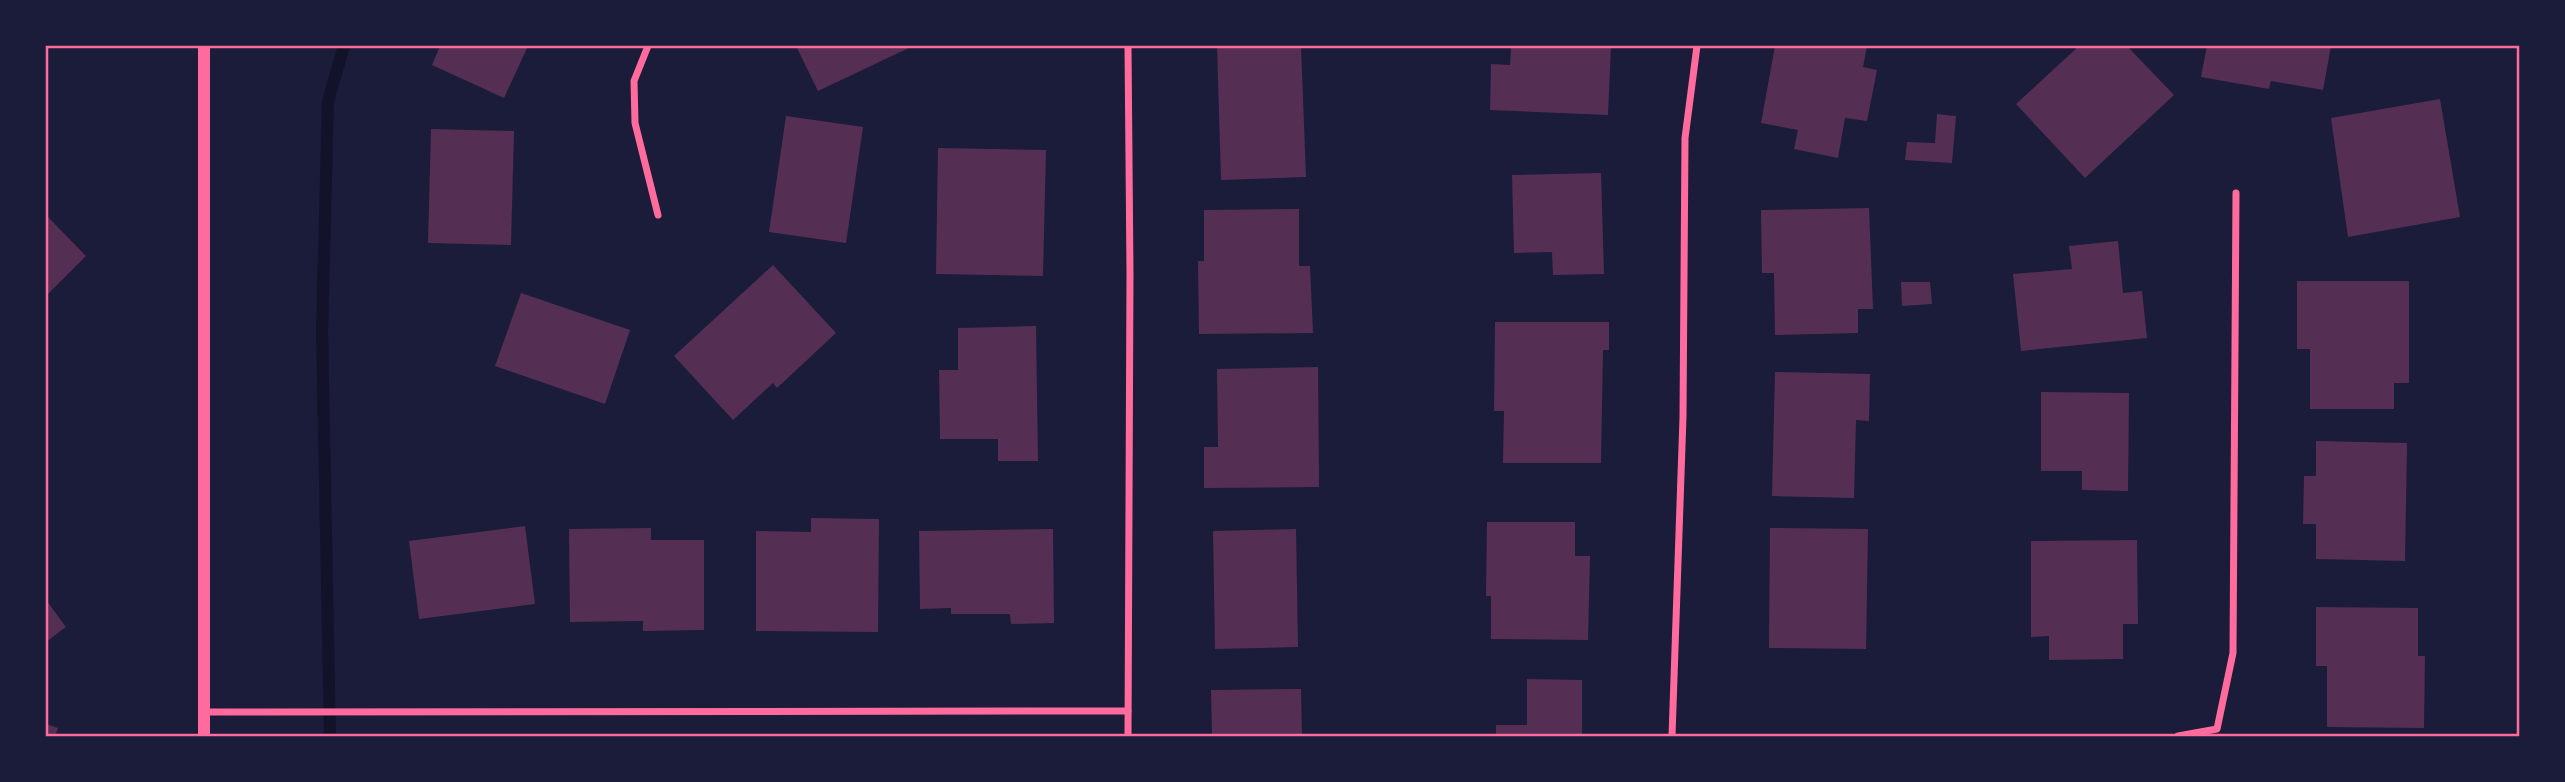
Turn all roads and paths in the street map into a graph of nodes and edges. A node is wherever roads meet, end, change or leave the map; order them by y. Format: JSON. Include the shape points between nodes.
{"nodes":[{"id":1,"x":204,"y":46,"type":"edge"},
{"id":2,"x":648,"y":46,"type":"edge"},
{"id":3,"x":1128,"y":46,"type":"edge"},
{"id":4,"x":1697,"y":46,"type":"edge"},
{"id":5,"x":2235,"y":193,"type":"dead end"},
{"id":6,"x":658,"y":215,"type":"dead end"},
{"id":7,"x":1128,"y":711,"type":"junction"},
{"id":8,"x":204,"y":712,"type":"junction"},
{"id":9,"x":204,"y":737,"type":"edge"},
{"id":10,"x":1128,"y":737,"type":"edge"},
{"id":11,"x":1672,"y":737,"type":"edge"},
{"id":12,"x":2178,"y":737,"type":"edge"}],
"edges":[{"from":1,"to":8,"type":"street"},
{"from":2,"to":6,"type":"street","via":[[634,80],[635,123]]},
{"from":3,"to":7,"type":"street"},
{"from":4,"to":11,"type":"street","via":[[1685,138],[1683,417]]},
{"from":5,"to":12,"type":"street","via":[[2233,653],[2217,729]]},
{"from":7,"to":8,"type":"street"},
{"from":7,"to":10,"type":"street"},
{"from":8,"to":9,"type":"street"}]}
